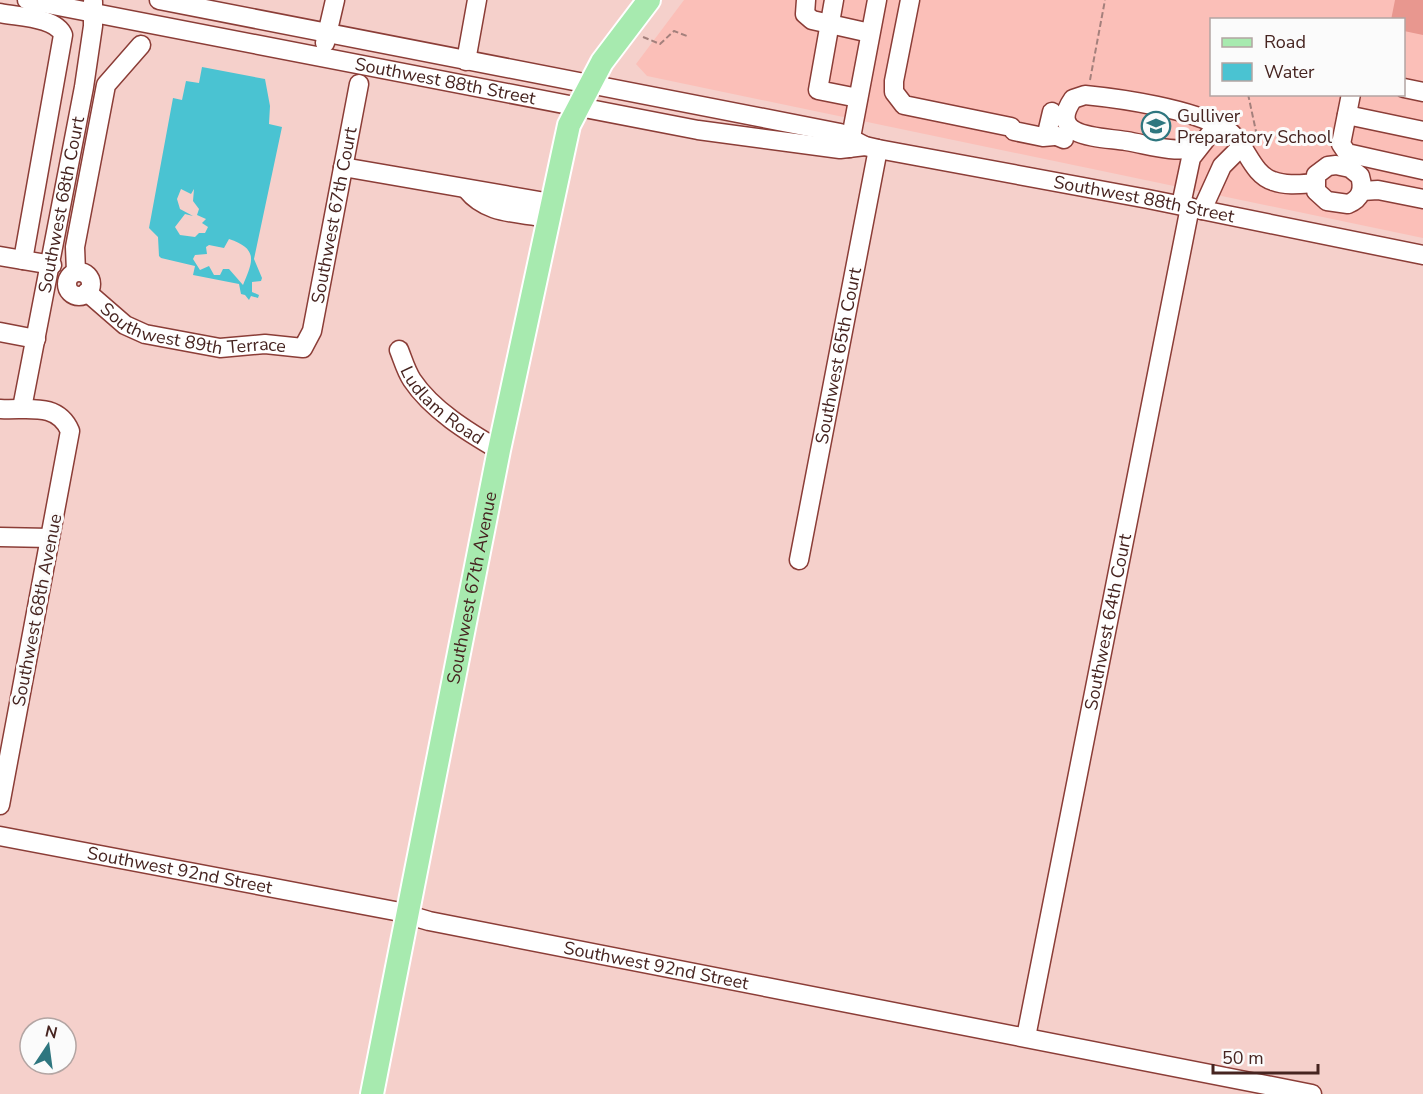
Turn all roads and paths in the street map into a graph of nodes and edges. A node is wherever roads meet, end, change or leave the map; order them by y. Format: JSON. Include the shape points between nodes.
{"nodes":[{"id":1,"x":27,"y":0,"type":"edge"},
{"id":2,"x":159,"y":0,"type":"edge"},
{"id":3,"x":335,"y":0,"type":"edge"},
{"id":4,"x":477,"y":0,"type":"edge"},
{"id":5,"x":649,"y":0,"type":"edge"},
{"id":6,"x":806,"y":0,"type":"edge"},
{"id":7,"x":834,"y":0,"type":"edge"},
{"id":8,"x":877,"y":0,"type":"edge"},
{"id":9,"x":910,"y":0,"type":"edge"},
{"id":10,"x":1106,"y":0,"type":"edge"},
{"id":11,"x":196,"y":4,"type":"edge"},
{"id":12,"x":93,"y":6,"type":"edge"},
{"id":13,"x":239,"y":8,"type":"edge"},
{"id":14,"x":0,"y":14,"type":"edge"},
{"id":15,"x":830,"y":25,"type":"junction"},
{"id":16,"x":329,"y":33,"type":"junction"},
{"id":17,"x":870,"y":33,"type":"junction"},
{"id":18,"x":687,"y":36,"type":"dead end"},
{"id":19,"x":643,"y":37,"type":"dead end"},
{"id":20,"x":141,"y":45,"type":"dead end"},
{"id":21,"x":320,"y":56,"type":"junction"},
{"id":22,"x":466,"y":61,"type":"junction"},
{"id":23,"x":359,"y":84,"type":"dead end"},
{"id":24,"x":1089,"y":85,"type":"dead end"},
{"id":25,"x":588,"y":86,"type":"junction"},
{"id":26,"x":1405,"y":88,"type":"edge"},
{"id":27,"x":1423,"y":92,"type":"edge"},
{"id":28,"x":1248,"y":96,"type":"edge"},
{"id":29,"x":1351,"y":96,"type":"edge"},
{"id":30,"x":858,"y":98,"type":"junction"},
{"id":31,"x":1063,"y":104,"type":"junction"},
{"id":32,"x":577,"y":105,"type":"junction"},
{"id":33,"x":51,"y":115,"type":"junction"},
{"id":34,"x":1347,"y":115,"type":"junction"},
{"id":35,"x":78,"y":121,"type":"junction"},
{"id":36,"x":1217,"y":125,"type":"junction"},
{"id":37,"x":1011,"y":127,"type":"junction"},
{"id":38,"x":1423,"y":131,"type":"edge"},
{"id":39,"x":1054,"y":136,"type":"junction"},
{"id":40,"x":1084,"y":136,"type":"junction"},
{"id":41,"x":1248,"y":142,"type":"junction"},
{"id":42,"x":861,"y":146,"type":"junction"},
{"id":43,"x":1196,"y":148,"type":"junction"},
{"id":44,"x":1345,"y":159,"type":"junction"},
{"id":45,"x":343,"y":167,"type":"junction"},
{"id":46,"x":1423,"y":170,"type":"edge"},
{"id":47,"x":1314,"y":183,"type":"junction"},
{"id":48,"x":1362,"y":191,"type":"junction"},
{"id":49,"x":1423,"y":199,"type":"edge"},
{"id":50,"x":1191,"y":207,"type":"junction"},
{"id":51,"x":549,"y":211,"type":"junction"},
{"id":52,"x":1423,"y":255,"type":"edge"},
{"id":53,"x":0,"y":256,"type":"edge"},
{"id":54,"x":23,"y":260,"type":"junction"},
{"id":55,"x":52,"y":265,"type":"junction"},
{"id":56,"x":79,"y":292,"type":"junction"},
{"id":57,"x":46,"y":293,"type":"junction"},
{"id":58,"x":0,"y":332,"type":"edge"},
{"id":59,"x":36,"y":339,"type":"junction"},
{"id":60,"x":306,"y":345,"type":"joint"},
{"id":61,"x":399,"y":350,"type":"dead end"},
{"id":62,"x":22,"y":408,"type":"junction"},
{"id":63,"x":0,"y":409,"type":"edge"},
{"id":64,"x":499,"y":450,"type":"junction"},
{"id":65,"x":0,"y":537,"type":"edge"},
{"id":66,"x":50,"y":538,"type":"junction"},
{"id":67,"x":799,"y":560,"type":"dead end"},
{"id":68,"x":0,"y":805,"type":"edge"},
{"id":69,"x":0,"y":836,"type":"edge"},
{"id":70,"x":407,"y":915,"type":"junction"},
{"id":71,"x":1026,"y":1037,"type":"junction"},
{"id":72,"x":372,"y":1094,"type":"edge"},
{"id":73,"x":1312,"y":1094,"type":"edge"}],
"edges":[{"from":1,"to":12,"type":"street","name":"Southwest 88th Street"},
{"from":2,"to":11,"type":"street","name":"Southwest 88th Street"},
{"from":3,"to":16,"type":"street"},
{"from":4,"to":22,"type":"street"},
{"from":5,"to":25,"type":"main road"},
{"from":6,"to":15,"type":"street","via":[[805,14],[812,21]]},
{"from":7,"to":15,"type":"street"},
{"from":8,"to":17,"type":"street","name":"Southwest 65th Court"},
{"from":9,"to":37,"type":"street","via":[[894,81],[899,100],[910,108]]},
{"from":10,"to":24,"type":"path"},
{"from":11,"to":13,"type":"street","name":"Southwest 88th Street"},
{"from":12,"to":21,"type":"street","name":"Southwest 88th Street"},
{"from":12,"to":35,"type":"street","name":"Southwest 68th Court"},
{"from":13,"to":16,"type":"street","name":"Southwest 88th Street"},
{"from":14,"to":33,"type":"street","via":[[50,23],[61,30],[64,42]]},
{"from":15,"to":17,"type":"street"},
{"from":15,"to":30,"type":"street","via":[[818,90]]},
{"from":16,"to":21,"type":"street"},
{"from":16,"to":22,"type":"street","name":"Southwest 88th Street"},
{"from":17,"to":30,"type":"street","name":"Southwest 65th Court"},
{"from":18,"to":19,"type":"path","via":[[674,31],[660,44]]},
{"from":20,"to":56,"type":"street","via":[[106,86],[75,247],[76,272],[89,278],[90,285]]},
{"from":21,"to":32,"type":"street","name":"Southwest 88th Street"},
{"from":22,"to":25,"type":"street","name":"Southwest 88th Street"},
{"from":23,"to":45,"type":"street","name":"Southwest 67th Court"},
{"from":25,"to":32,"type":"main road","name":"Southwest 67th Avenue"},
{"from":25,"to":42,"type":"street","name":"Southwest 88th Street","via":[[840,133]]},
{"from":26,"to":27,"type":"street"},
{"from":28,"to":41,"type":"path","via":[[1257,138]]},
{"from":29,"to":34,"type":"street"},
{"from":30,"to":42,"type":"street","name":"Southwest 65th Court"},
{"from":31,"to":36,"type":"street","via":[[1085,95],[1101,97],[1184,113]]},
{"from":31,"to":37,"type":"street"},
{"from":31,"to":39,"type":"street","via":[[1048,129]]},
{"from":31,"to":40,"type":"street","via":[[1066,120]]},
{"from":32,"to":42,"type":"street","name":"Southwest 88th Street","via":[[698,130]]},
{"from":32,"to":51,"type":"main road","name":"Southwest 67th Avenue"},
{"from":33,"to":35,"type":"street"},
{"from":33,"to":54,"type":"street"},
{"from":34,"to":38,"type":"street"},
{"from":34,"to":44,"type":"street","via":[[1341,144]]},
{"from":35,"to":55,"type":"street","name":"Southwest 68th Court"},
{"from":36,"to":41,"type":"street"},
{"from":36,"to":43,"type":"street"},
{"from":37,"to":39,"type":"street","via":[[1014,131]]},
{"from":39,"to":40,"type":"street"},
{"from":40,"to":43,"type":"street","via":[[1172,150]]},
{"from":41,"to":47,"type":"street","via":[[1257,167],[1272,181]]},
{"from":41,"to":50,"type":"street","via":[[1222,166]]},
{"from":42,"to":50,"type":"street","name":"Southwest 88th Street"},
{"from":42,"to":67,"type":"street","name":"Southwest 65th Court"},
{"from":43,"to":50,"type":"street","via":[[1188,168]]},
{"from":44,"to":46,"type":"street"},
{"from":44,"to":47,"type":"street","via":[[1321,170]]},
{"from":44,"to":48,"type":"street","via":[[1360,176]]},
{"from":45,"to":51,"type":"street","via":[[467,190],[487,207]]},
{"from":45,"to":60,"type":"street","name":"Southwest 67th Court","via":[[312,331]]},
{"from":47,"to":48,"type":"street","via":[[1321,197],[1334,204],[1353,202]]},
{"from":48,"to":49,"type":"street","via":[[1378,190]]},
{"from":50,"to":52,"type":"street","name":"Southwest 88th Street"},
{"from":50,"to":71,"type":"street","name":"Southwest 64th Court"},
{"from":51,"to":64,"type":"main road","name":"Southwest 67th Avenue"},
{"from":53,"to":54,"type":"street"},
{"from":54,"to":55,"type":"street"},
{"from":55,"to":57,"type":"street","name":"Southwest 68th Court"},
{"from":56,"to":57,"type":"street"},
{"from":56,"to":60,"type":"street","name":"Southwest 89th Terrace","via":[[125,326],[145,334],[220,348],[266,344],[298,349]]},
{"from":57,"to":59,"type":"street","name":"Southwest 68th Court"},
{"from":58,"to":59,"type":"street"},
{"from":59,"to":62,"type":"street","name":"Southwest 68th Court"},
{"from":61,"to":64,"type":"street","name":"Ludlam Road","via":[[410,378],[421,392]]},
{"from":62,"to":63,"type":"street"},
{"from":62,"to":66,"type":"street","name":"Southwest 68th Avenue","via":[[61,417],[70,431]]},
{"from":64,"to":70,"type":"main road","name":"Southwest 67th Avenue"},
{"from":65,"to":66,"type":"street"},
{"from":66,"to":68,"type":"street","name":"Southwest 68th Avenue"},
{"from":69,"to":70,"type":"street","name":"Southwest 92nd Street"},
{"from":70,"to":71,"type":"street","name":"Southwest 92nd Street"},
{"from":70,"to":72,"type":"main road","name":"Southwest 67th Avenue"},
{"from":71,"to":73,"type":"street","name":"Southwest 92nd Street"}]}
